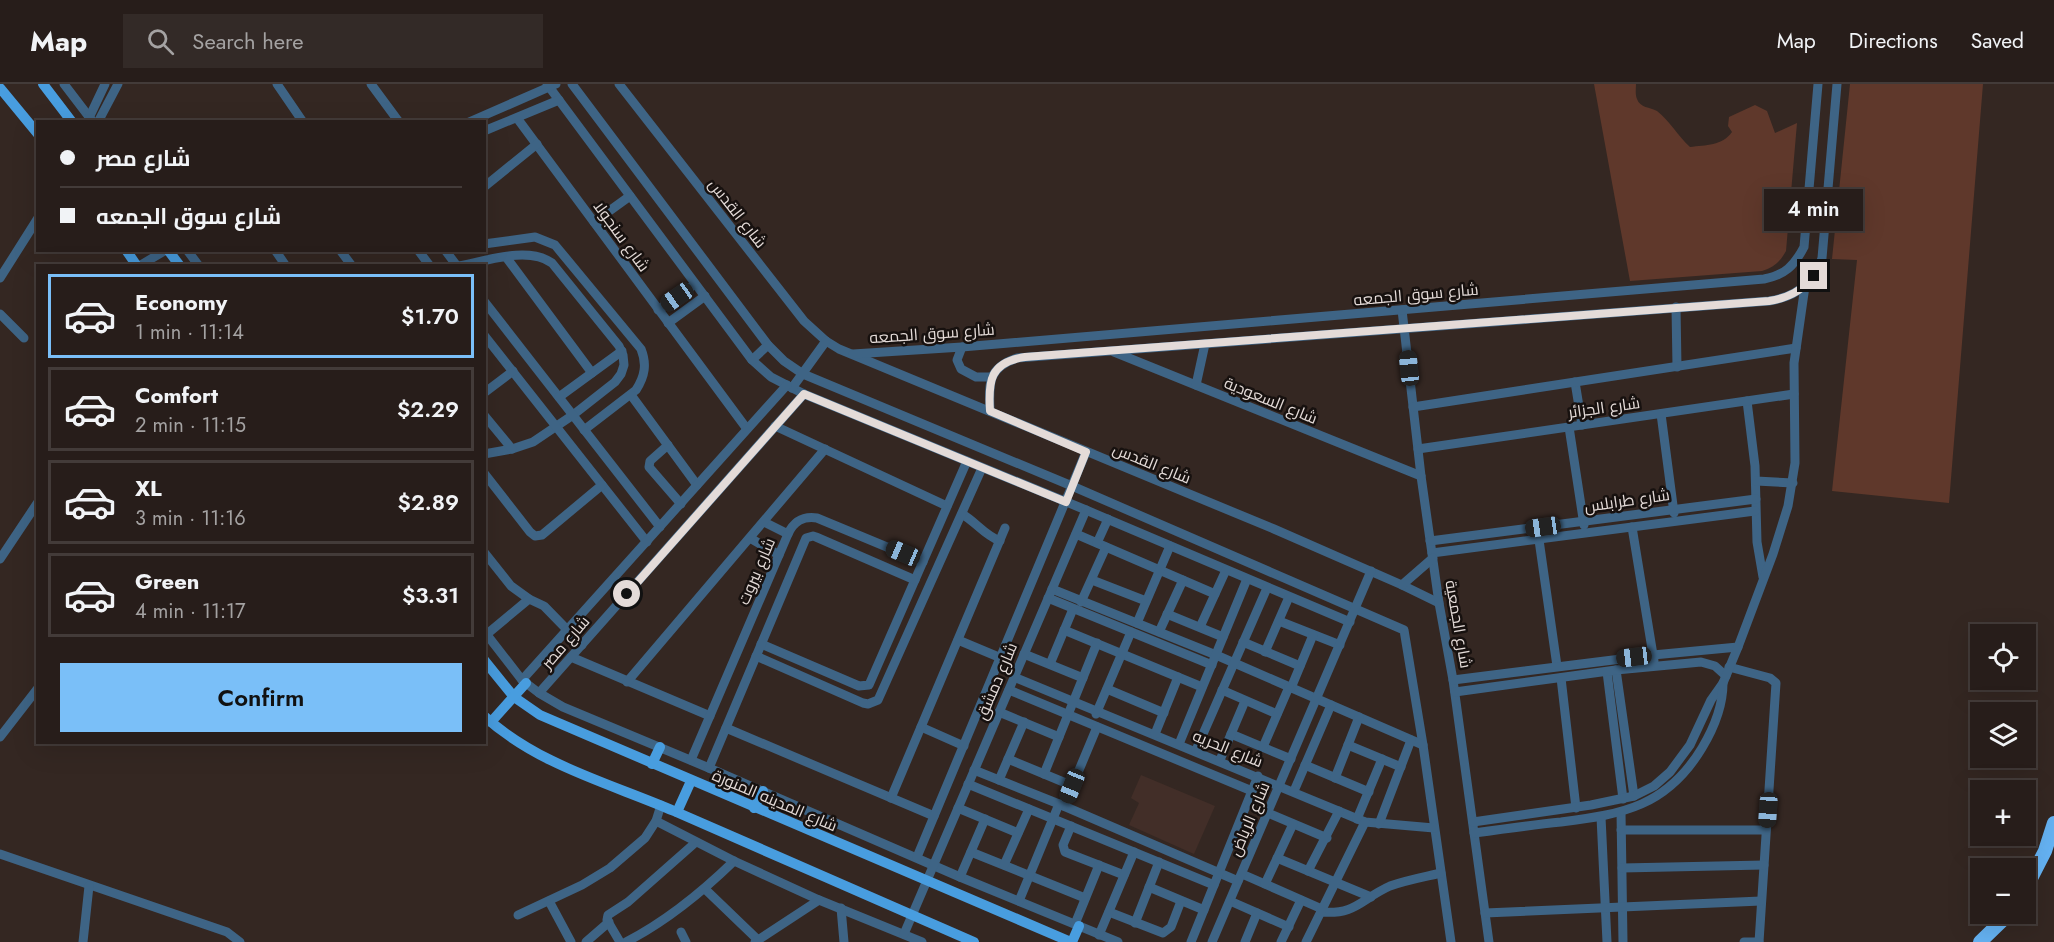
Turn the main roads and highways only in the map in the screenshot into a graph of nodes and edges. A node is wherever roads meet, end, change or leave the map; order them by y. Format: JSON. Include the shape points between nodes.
{"nodes":[{"id":1,"x":43,"y":84,"type":"edge"},
{"id":2,"x":0,"y":88,"type":"edge"},
{"id":3,"x":70,"y":120,"type":"edge"},
{"id":4,"x":36,"y":132,"type":"edge"},
{"id":5,"x":169,"y":252,"type":"edge"},
{"id":6,"x":178,"y":264,"type":"edge"},
{"id":7,"x":486,"y":662,"type":"edge"},
{"id":8,"x":524,"y":682,"type":"road end"},
{"id":9,"x":514,"y":697,"type":"junction"},
{"id":10,"x":488,"y":719,"type":"edge"},
{"id":11,"x":660,"y":747,"type":"road end"},
{"id":12,"x":652,"y":764,"type":"junction"},
{"id":13,"x":692,"y":781,"type":"junction"},
{"id":14,"x":763,"y":791,"type":"road end"},
{"id":15,"x":754,"y":808,"type":"junction"},
{"id":16,"x":677,"y":812,"type":"junction"},
{"id":17,"x":2054,"y":822,"type":"edge"},
{"id":18,"x":2036,"y":869,"type":"edge"},
{"id":19,"x":1998,"y":924,"type":"edge"},
{"id":20,"x":1077,"y":925,"type":"road end"},
{"id":21,"x":974,"y":942,"type":"edge"},
{"id":22,"x":1072,"y":942,"type":"edge"},
{"id":23,"x":1980,"y":942,"type":"edge"}],
"edges":[{"from":1,"to":3,"type":"main road"},
{"from":2,"to":4,"type":"main road"},
{"from":5,"to":6,"type":"main road"},
{"from":7,"to":9,"type":"main road","name":"شارع المدينه المنورة"},
{"from":8,"to":9,"type":"main road"},
{"from":9,"to":10,"type":"main road"},
{"from":9,"to":12,"type":"main road","name":"شارع المدينه المنورة","via":[[540,715]]},
{"from":10,"to":16,"type":"main road","via":[[555,764]]},
{"from":11,"to":12,"type":"main road"},
{"from":12,"to":13,"type":"main road","name":"شارع المدينه المنورة"},
{"from":13,"to":15,"type":"main road","name":"شارع المدينه المنورة"},
{"from":13,"to":16,"type":"main road"},
{"from":14,"to":15,"type":"main road"},
{"from":15,"to":22,"type":"main road","name":"شارع المدينه المنورة"},
{"from":16,"to":21,"type":"main road"},
{"from":17,"to":18,"type":"highway"},
{"from":19,"to":23,"type":"highway"},
{"from":20,"to":22,"type":"main road"}]}
